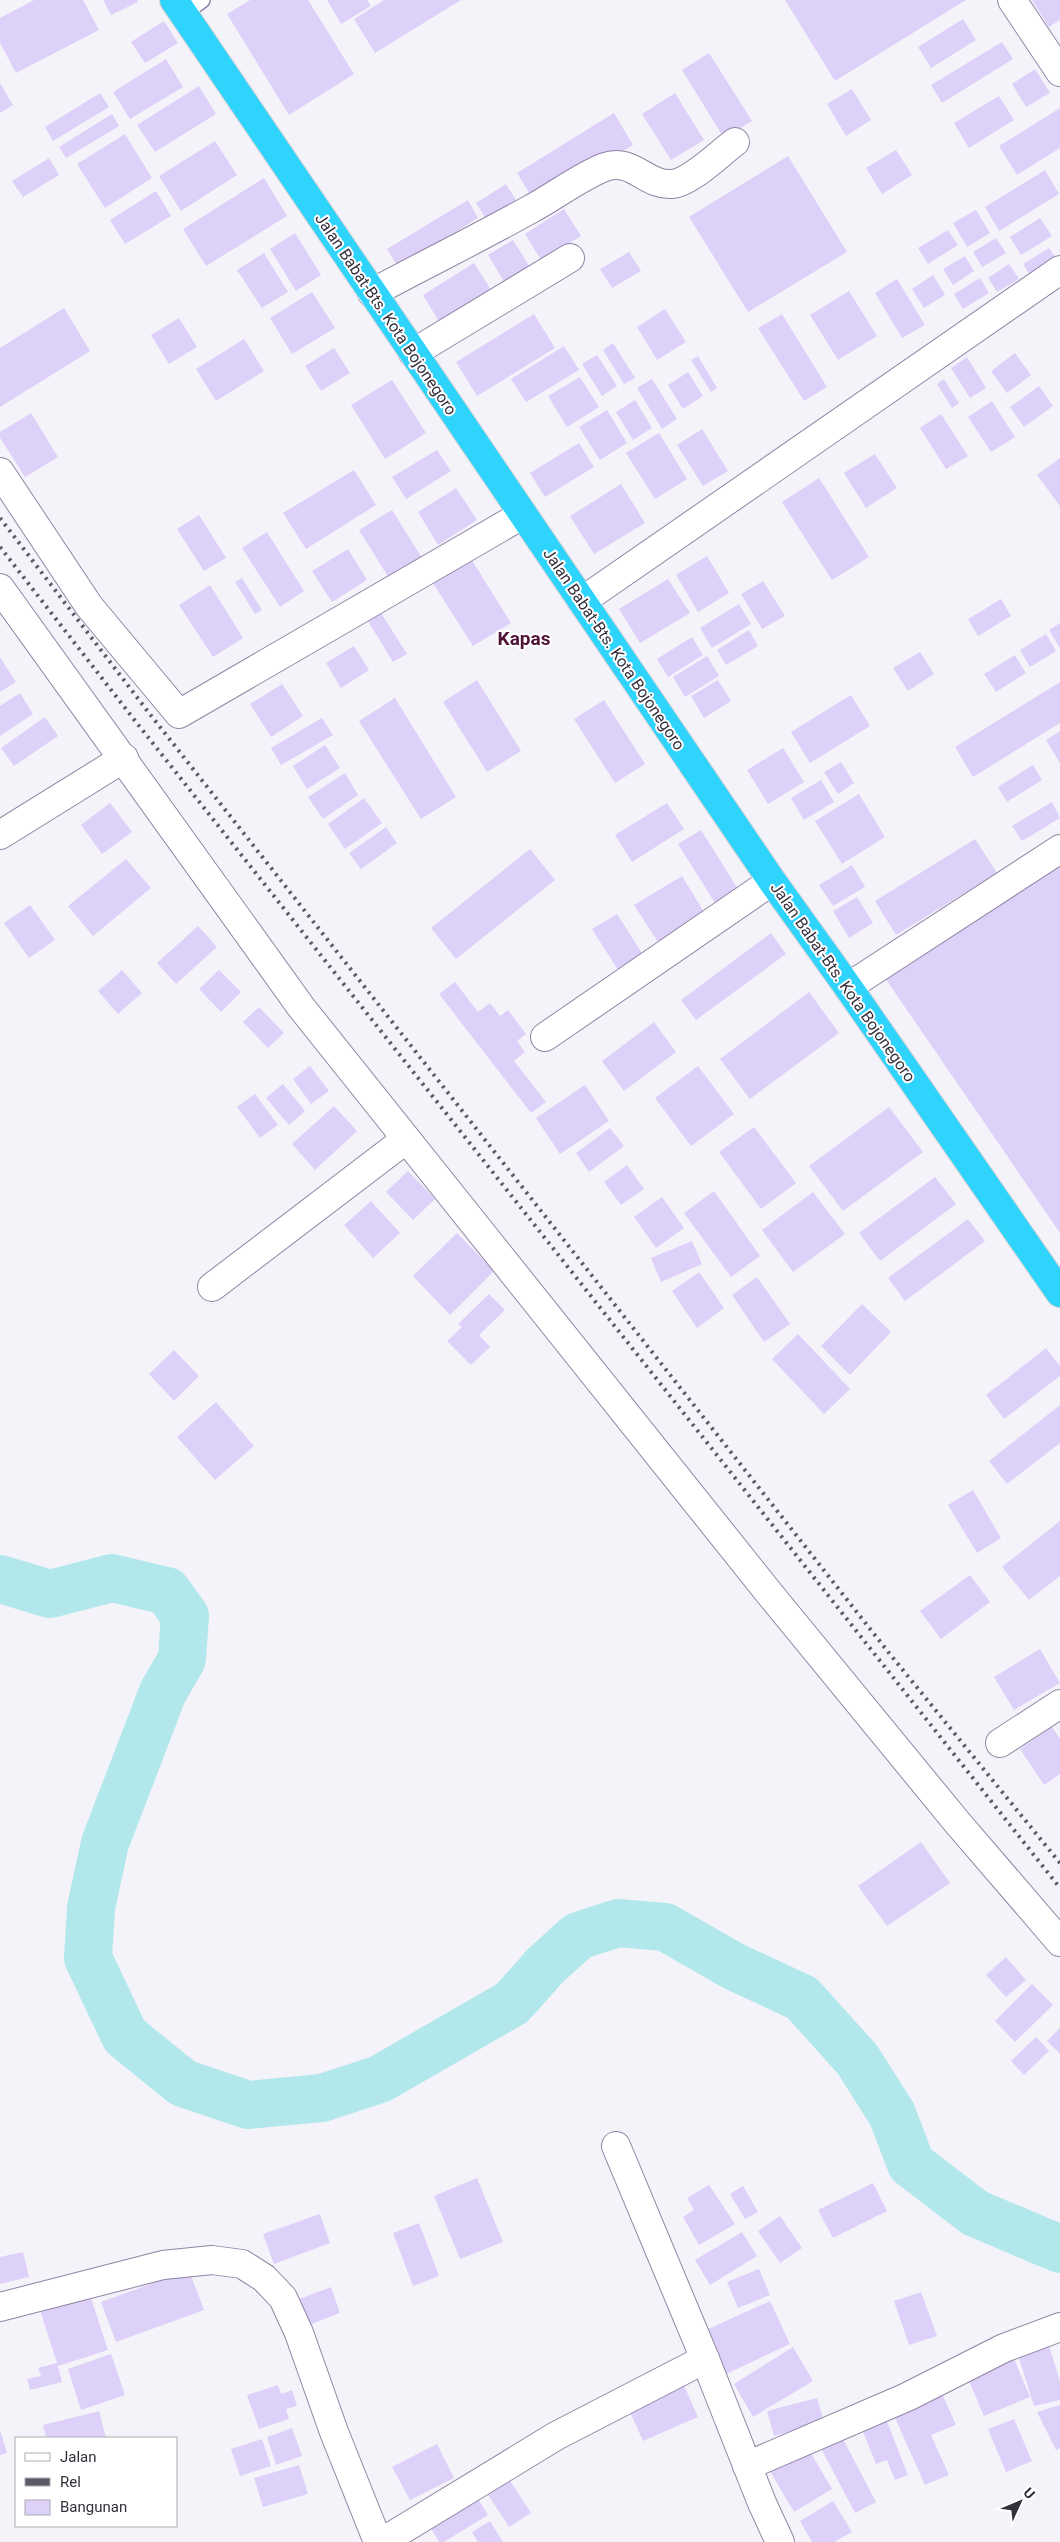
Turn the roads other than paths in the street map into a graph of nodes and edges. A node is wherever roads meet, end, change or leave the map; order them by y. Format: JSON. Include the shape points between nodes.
{"nodes":[{"id":1,"x":1012,"y":0,"type":"edge"},
{"id":2,"x":186,"y":5,"type":"edge"},
{"id":3,"x":1060,"y":72,"type":"edge"},
{"id":4,"x":735,"y":142,"type":"dead end"},
{"id":5,"x":570,"y":258,"type":"dead end"},
{"id":6,"x":1060,"y":270,"type":"edge"},
{"id":7,"x":372,"y":293,"type":"junction"},
{"id":8,"x":414,"y":353,"type":"junction"},
{"id":9,"x":0,"y":472,"type":"edge"},
{"id":10,"x":522,"y":515,"type":"junction"},
{"id":11,"x":0,"y":588,"type":"edge"},
{"id":12,"x":582,"y":601,"type":"junction"},
{"id":13,"x":124,"y":758,"type":"junction"},
{"id":14,"x":0,"y":835,"type":"edge"},
{"id":15,"x":1060,"y":849,"type":"edge"},
{"id":16,"x":772,"y":881,"type":"junction"},
{"id":17,"x":848,"y":987,"type":"junction"},
{"id":18,"x":545,"y":1037,"type":"dead end"},
{"id":19,"x":405,"y":1140,"type":"junction"},
{"id":20,"x":212,"y":1287,"type":"dead end"},
{"id":21,"x":1060,"y":1293,"type":"edge"},
{"id":22,"x":1060,"y":1704,"type":"edge"},
{"id":23,"x":1000,"y":1743,"type":"dead end"},
{"id":24,"x":1060,"y":1942,"type":"edge"},
{"id":25,"x":616,"y":2146,"type":"dead end"},
{"id":26,"x":0,"y":2307,"type":"edge"},
{"id":27,"x":1060,"y":2327,"type":"edge"},
{"id":28,"x":705,"y":2359,"type":"junction"},
{"id":29,"x":746,"y":2466,"type":"junction"},
{"id":30,"x":378,"y":2542,"type":"edge"},
{"id":31,"x":382,"y":2542,"type":"edge"},
{"id":32,"x":780,"y":2542,"type":"edge"}],
"edges":[{"from":1,"to":3,"type":"street"},
{"from":2,"to":7,"type":"highway","name":"Jalan Babat-Bts. Kota Bojonegoro"},
{"from":4,"to":7,"type":"street","via":[[695,173],[674,184],[657,182],[632,167],[619,164],[604,168]]},
{"from":5,"to":8,"type":"street"},
{"from":6,"to":12,"type":"street"},
{"from":7,"to":8,"type":"highway","name":"Jalan Babat-Bts. Kota Bojonegoro"},
{"from":8,"to":10,"type":"highway","name":"Jalan Babat-Bts. Kota Bojonegoro"},
{"from":9,"to":10,"type":"street","via":[[88,606],[179,714]]},
{"from":10,"to":12,"type":"highway","name":"Jalan Babat-Bts. Kota Bojonegoro"},
{"from":11,"to":13,"type":"street"},
{"from":12,"to":16,"type":"highway","name":"Jalan Babat-Bts. Kota Bojonegoro"},
{"from":13,"to":14,"type":"street"},
{"from":13,"to":19,"type":"street","via":[[301,1007]]},
{"from":15,"to":17,"type":"street"},
{"from":16,"to":17,"type":"highway","name":"Jalan Babat-Bts. Kota Bojonegoro"},
{"from":16,"to":18,"type":"street"},
{"from":17,"to":21,"type":"highway","name":"Jalan Babat-Bts. Kota Bojonegoro"},
{"from":19,"to":20,"type":"street"},
{"from":19,"to":24,"type":"street","via":[[464,1209],[769,1593],[950,1814]]},
{"from":22,"to":23,"type":"street"},
{"from":25,"to":28,"type":"street"},
{"from":26,"to":30,"type":"street","via":[[163,2265],[212,2260],[242,2264],[264,2278],[283,2298]]},
{"from":27,"to":29,"type":"street","via":[[1004,2348],[907,2397]]},
{"from":28,"to":29,"type":"street"},
{"from":28,"to":31,"type":"street","via":[[556,2436]]},
{"from":29,"to":32,"type":"street"}]}
